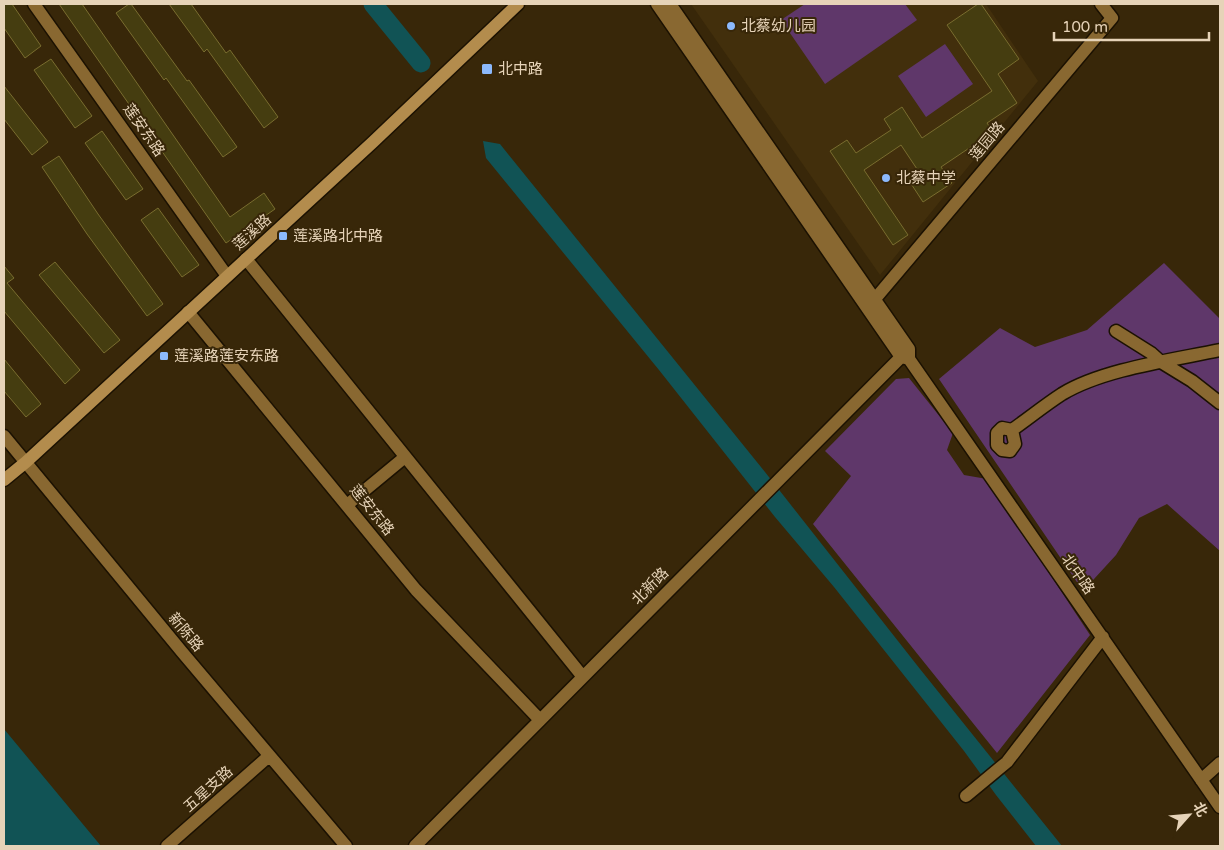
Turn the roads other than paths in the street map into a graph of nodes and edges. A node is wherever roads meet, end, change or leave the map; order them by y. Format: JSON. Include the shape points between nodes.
{"nodes":[{"id":1,"x":34,"y":4,"type":"edge"},
{"id":2,"x":518,"y":4,"type":"edge"},
{"id":3,"x":657,"y":4,"type":"edge"},
{"id":4,"x":670,"y":4,"type":"edge"},
{"id":5,"x":1101,"y":4,"type":"edge"},
{"id":6,"x":246,"y":259,"type":"junction"},
{"id":7,"x":228,"y":276,"type":"junction"},
{"id":8,"x":875,"y":299,"type":"junction"},
{"id":9,"x":188,"y":312,"type":"junction"},
{"id":10,"x":1116,"y":332,"type":"dead end"},
{"id":11,"x":1220,"y":350,"type":"edge"},
{"id":12,"x":906,"y":355,"type":"junction"},
{"id":13,"x":1161,"y":362,"type":"junction"},
{"id":14,"x":1220,"y":403,"type":"edge"},
{"id":15,"x":4,"y":436,"type":"edge"},
{"id":16,"x":405,"y":457,"type":"junction"},
{"id":17,"x":978,"y":458,"type":"junction"},
{"id":18,"x":26,"y":462,"type":"junction"},
{"id":19,"x":4,"y":480,"type":"edge"},
{"id":20,"x":347,"y":505,"type":"junction"},
{"id":21,"x":1103,"y":637,"type":"junction"},
{"id":22,"x":583,"y":677,"type":"junction"},
{"id":23,"x":540,"y":720,"type":"junction"},
{"id":24,"x":269,"y":756,"type":"junction"},
{"id":25,"x":1220,"y":763,"type":"edge"},
{"id":26,"x":1201,"y":780,"type":"junction"},
{"id":27,"x":966,"y":796,"type":"dead end"},
{"id":28,"x":1220,"y":807,"type":"edge"},
{"id":29,"x":167,"y":846,"type":"edge"},
{"id":30,"x":346,"y":846,"type":"edge"},
{"id":31,"x":415,"y":846,"type":"edge"}],
"edges":[{"from":1,"to":7,"type":"street","name":"莲安东路"},
{"from":2,"to":6,"type":"main road","name":"莲溪路"},
{"from":3,"to":12,"type":"street","name":"北中路"},
{"from":4,"to":8,"type":"street","name":"北中路"},
{"from":5,"to":8,"type":"street","name":"莲园路","via":[[1112,18]]},
{"from":6,"to":7,"type":"main road","name":"莲溪路"},
{"from":6,"to":16,"type":"street"},
{"from":7,"to":9,"type":"main road","name":"莲溪路"},
{"from":8,"to":12,"type":"street","name":"北中路"},
{"from":9,"to":18,"type":"main road","name":"莲溪路"},
{"from":9,"to":20,"type":"street","name":"莲安东路"},
{"from":10,"to":13,"type":"street"},
{"from":11,"to":13,"type":"street"},
{"from":12,"to":17,"type":"street","name":"北中路"},
{"from":12,"to":22,"type":"street","name":"北新路"},
{"from":13,"to":14,"type":"street"},
{"from":13,"to":17,"type":"street","via":[[1100,377],[1063,394],[1012,430],[1015,444],[1010,451],[997,445]]},
{"from":15,"to":18,"type":"street","name":"新陈路"},
{"from":16,"to":20,"type":"street"},
{"from":16,"to":22,"type":"street"},
{"from":17,"to":21,"type":"street","name":"北中路"},
{"from":18,"to":19,"type":"main road","name":"莲溪路"},
{"from":18,"to":24,"type":"street","name":"新陈路"},
{"from":20,"to":23,"type":"street","name":"莲安东路","via":[[433,609]]},
{"from":21,"to":26,"type":"street","name":"北中路"},
{"from":21,"to":27,"type":"street","via":[[1002,768]]},
{"from":22,"to":23,"type":"street","name":"北新路"},
{"from":23,"to":31,"type":"street","name":"北新路"},
{"from":24,"to":29,"type":"street","name":"五星支路"},
{"from":24,"to":30,"type":"street","name":"新陈路"},
{"from":25,"to":26,"type":"street"},
{"from":26,"to":28,"type":"street","name":"北中路"}]}
